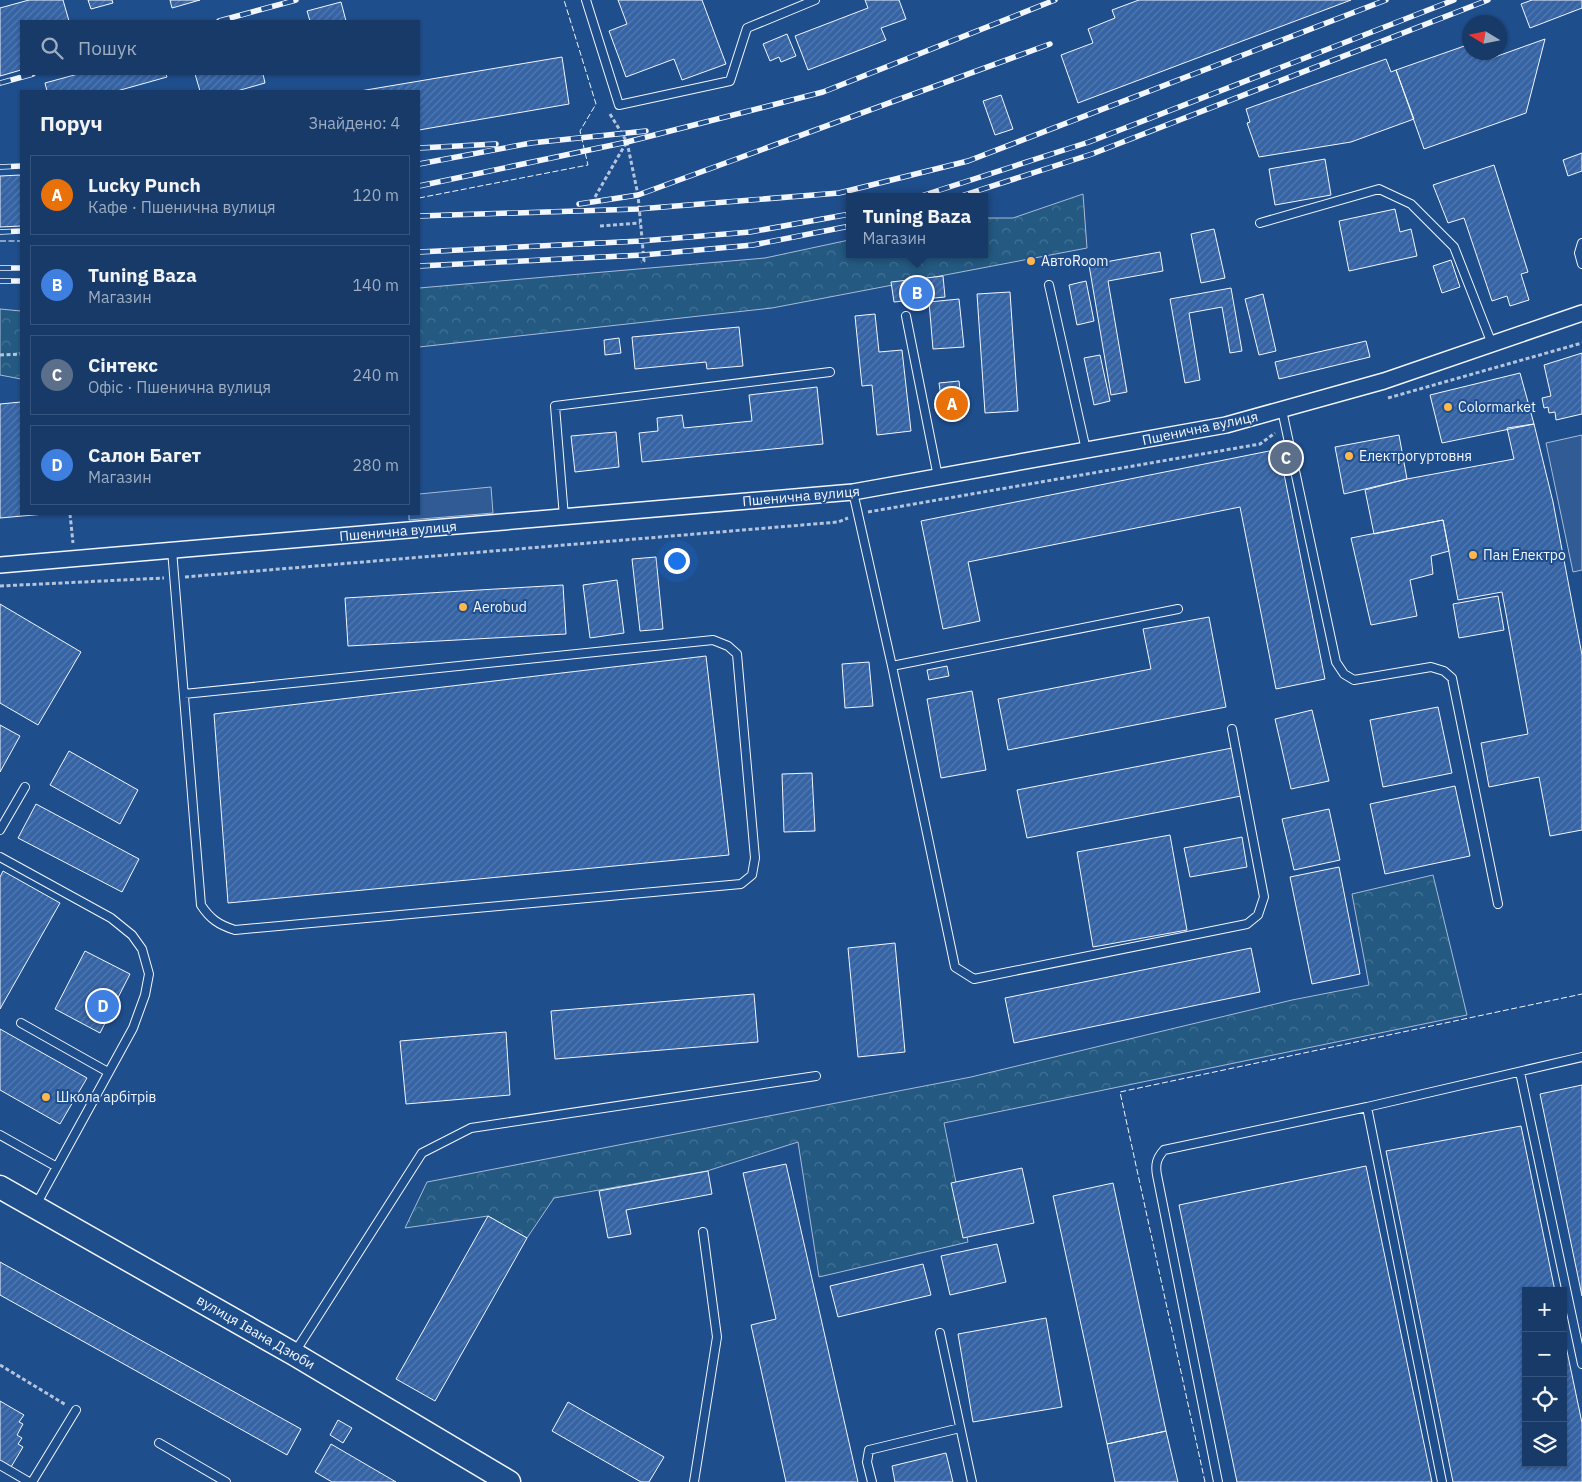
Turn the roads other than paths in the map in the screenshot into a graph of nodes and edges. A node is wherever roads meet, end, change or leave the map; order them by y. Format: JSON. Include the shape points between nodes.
{"nodes":[{"id":1,"x":586,"y":0,"type":"edge"},
{"id":2,"x":815,"y":0,"type":"edge"},
{"id":3,"x":1260,"y":223,"type":"dead end"},
{"id":4,"x":1582,"y":242,"type":"edge"},
{"id":5,"x":1582,"y":264,"type":"edge"},
{"id":6,"x":1049,"y":285,"type":"dead end"},
{"id":7,"x":1582,"y":313,"type":"edge"},
{"id":8,"x":906,"y":316,"type":"dead end"},
{"id":9,"x":1492,"y":344,"type":"junction"},
{"id":10,"x":830,"y":372,"type":"dead end"},
{"id":11,"x":1282,"y":410,"type":"junction"},
{"id":12,"x":1086,"y":450,"type":"junction"},
{"id":13,"x":938,"y":477,"type":"junction"},
{"id":14,"x":853,"y":492,"type":"junction"},
{"id":15,"x":564,"y":517,"type":"junction"},
{"id":16,"x":172,"y":550,"type":"junction"},
{"id":17,"x":0,"y":565,"type":"edge"},
{"id":18,"x":1178,"y":609,"type":"dead end"},
{"id":19,"x":892,"y":666,"type":"junction"},
{"id":20,"x":184,"y":694,"type":"junction"},
{"id":21,"x":1232,"y":729,"type":"dead end"},
{"id":22,"x":25,"y":787,"type":"dead end"},
{"id":23,"x":0,"y":830,"type":"edge"},
{"id":24,"x":0,"y":857,"type":"edge"},
{"id":25,"x":1498,"y":904,"type":"dead end"},
{"id":26,"x":20,"y":1024,"type":"dead end"},
{"id":27,"x":1582,"y":1057,"type":"edge"},
{"id":28,"x":108,"y":1072,"type":"junction"},
{"id":29,"x":1520,"y":1072,"type":"junction"},
{"id":30,"x":816,"y":1076,"type":"dead end"},
{"id":31,"x":1367,"y":1107,"type":"junction"},
{"id":32,"x":0,"y":1135,"type":"edge"},
{"id":33,"x":57,"y":1167,"type":"junction"},
{"id":34,"x":0,"y":1187,"type":"edge"},
{"id":35,"x":36,"y":1207,"type":"junction"},
{"id":36,"x":703,"y":1232,"type":"dead end"},
{"id":37,"x":940,"y":1333,"type":"dead end"},
{"id":38,"x":294,"y":1354,"type":"junction"},
{"id":39,"x":1582,"y":1364,"type":"edge"},
{"id":40,"x":76,"y":1410,"type":"road end"},
{"id":41,"x":960,"y":1428,"type":"junction"},
{"id":42,"x":159,"y":1443,"type":"dead end"},
{"id":43,"x":0,"y":1465,"type":"edge"},
{"id":44,"x":31,"y":1482,"type":"edge"},
{"id":45,"x":226,"y":1482,"type":"edge"},
{"id":46,"x":509,"y":1482,"type":"edge"},
{"id":47,"x":694,"y":1482,"type":"edge"},
{"id":48,"x":872,"y":1482,"type":"edge"},
{"id":49,"x":972,"y":1482,"type":"edge"},
{"id":50,"x":1218,"y":1482,"type":"edge"},
{"id":51,"x":1442,"y":1482,"type":"edge"}],
"edges":[{"from":1,"to":2,"type":"lane","via":[[619,106],[730,81],[748,28]]},
{"from":3,"to":9,"type":"lane","via":[[1379,189],[1411,204],[1454,247]]},
{"from":4,"to":5,"type":"lane","via":[[1578,253]]},
{"from":6,"to":12,"type":"lane"},
{"from":7,"to":9,"type":"street","name":"Пшенична вулиця"},
{"from":8,"to":13,"type":"lane"},
{"from":9,"to":11,"type":"street","name":"Пшенична вулиця","via":[[1384,381]]},
{"from":10,"to":15,"type":"lane","via":[[555,406]]},
{"from":11,"to":12,"type":"street","name":"Пшенична вулиця","via":[[1226,425]]},
{"from":11,"to":25,"type":"lane","via":[[1336,662],[1344,674],[1354,680],[1431,667],[1452,678]]},
{"from":12,"to":13,"type":"street","name":"Пшенична вулиця"},
{"from":13,"to":14,"type":"street","name":"Пшенична вулиця"},
{"from":14,"to":15,"type":"street","name":"Пшенична вулиця"},
{"from":14,"to":19,"type":"lane"},
{"from":15,"to":16,"type":"street","name":"Пшенична вулиця"},
{"from":16,"to":17,"type":"street","name":"Пшенична вулиця"},
{"from":16,"to":20,"type":"lane"},
{"from":18,"to":19,"type":"lane"},
{"from":19,"to":21,"type":"lane","via":[[955,967],[974,979],[1247,924],[1258,916],[1264,896]]},
{"from":20,"to":20,"type":"lane","via":[[201,905],[220,926],[235,930],[740,884],[752,875],[755,858],[737,654],[713,640]]},
{"from":22,"to":23,"type":"lane"},
{"from":24,"to":28,"type":"lane","via":[[111,918],[132,935],[142,949],[149,974],[145,995],[134,1028]]},
{"from":26,"to":28,"type":"lane"},
{"from":27,"to":29,"type":"lane"},
{"from":28,"to":33,"type":"lane"},
{"from":29,"to":31,"type":"lane"},
{"from":29,"to":39,"type":"lane"},
{"from":30,"to":38,"type":"lane","via":[[471,1128],[444,1140],[422,1153]]},
{"from":31,"to":50,"type":"lane","via":[[1164,1150],[1158,1156],[1157,1176]]},
{"from":31,"to":51,"type":"lane"},
{"from":32,"to":33,"type":"lane"},
{"from":33,"to":35,"type":"lane"},
{"from":34,"to":35,"type":"main road","name":"вулиця Івана Дзюби"},
{"from":35,"to":38,"type":"main road","name":"вулиця Івана Дзюби"},
{"from":36,"to":47,"type":"lane","via":[[717,1337]]},
{"from":37,"to":41,"type":"lane"},
{"from":38,"to":46,"type":"main road","name":"вулиця Івана Дзюби"},
{"from":40,"to":44,"type":"lane"},
{"from":41,"to":48,"type":"lane","via":[[869,1450]]},
{"from":41,"to":49,"type":"lane"},
{"from":42,"to":45,"type":"lane"},
{"from":43,"to":44,"type":"lane"}]}
